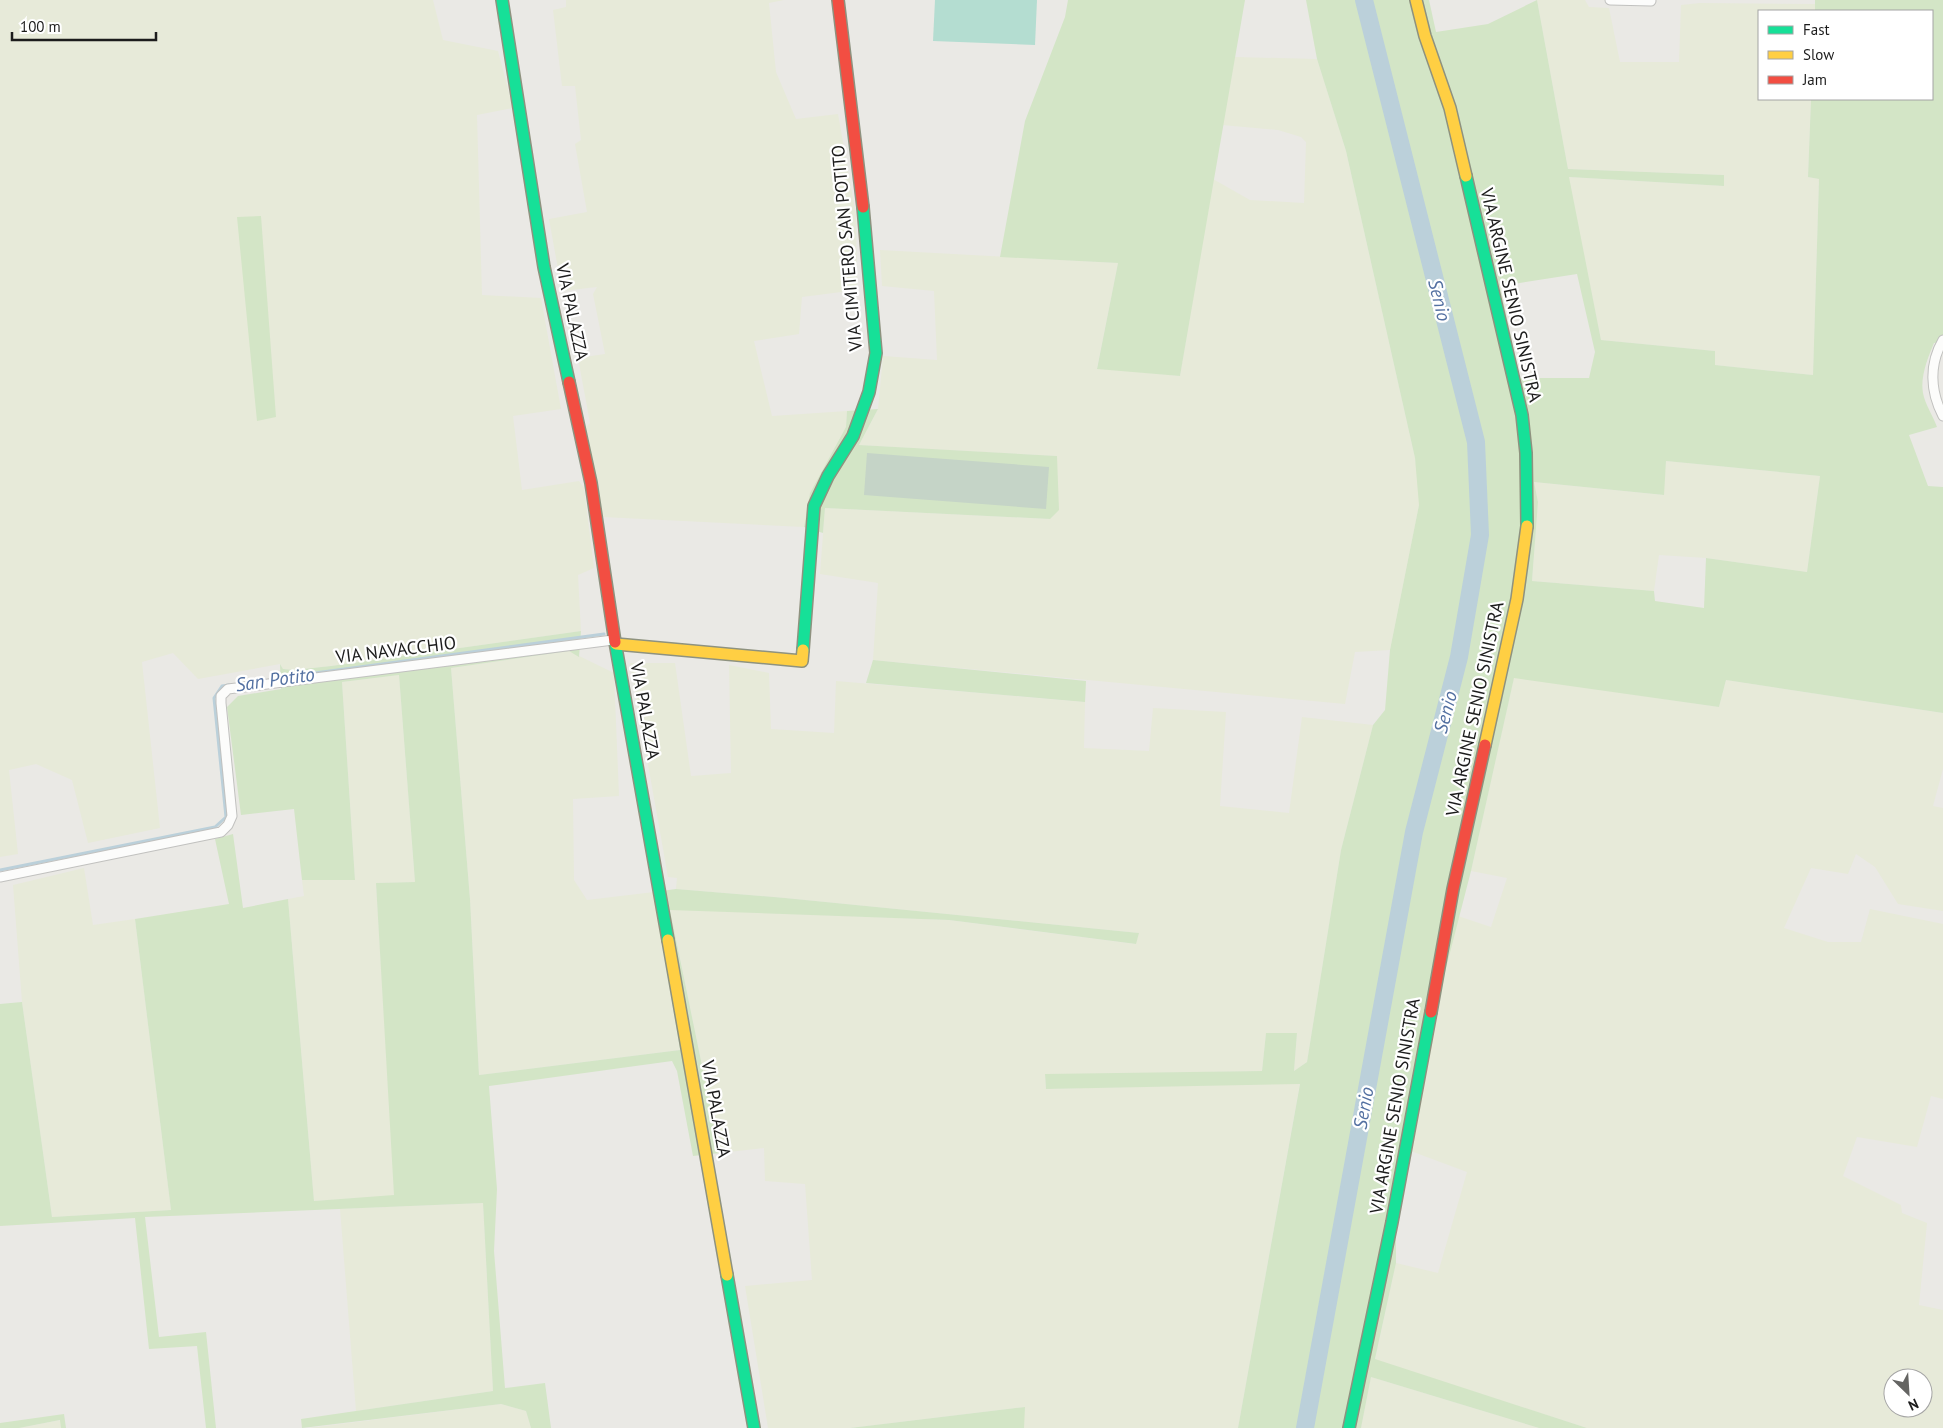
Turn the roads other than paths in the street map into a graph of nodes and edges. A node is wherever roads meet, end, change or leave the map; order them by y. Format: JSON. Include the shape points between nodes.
{"nodes":[{"id":1,"x":502,"y":0,"type":"edge"},
{"id":2,"x":838,"y":0,"type":"edge"},
{"id":3,"x":1416,"y":0,"type":"edge"},
{"id":4,"x":1610,"y":0,"type":"edge"},
{"id":5,"x":1651,"y":1,"type":"edge"},
{"id":6,"x":1943,"y":340,"type":"edge"},
{"id":7,"x":1943,"y":416,"type":"edge"},
{"id":8,"x":615,"y":642,"type":"junction"},
{"id":9,"x":802,"y":661,"type":"joint"},
{"id":10,"x":0,"y":878,"type":"edge"},
{"id":11,"x":754,"y":1428,"type":"edge"},
{"id":12,"x":1350,"y":1428,"type":"edge"}],
"edges":[{"from":1,"to":8,"type":"street","name":"VIA PALAZZA","via":[[544,267],[591,483]]},
{"from":2,"to":9,"type":"street","name":"VIA CIMITERO SAN POTITO","via":[[865,221],[876,353],[869,392],[853,436],[814,506]]},
{"from":3,"to":12,"type":"street","name":"VIA ARGINE SENIO SINISTRA","via":[[1450,108],[1522,415],[1527,533],[1513,618],[1453,889],[1392,1222]]},
{"from":4,"to":5,"type":"street"},
{"from":6,"to":7,"type":"street","via":[[1936,352],[1933,370],[1934,393]]},
{"from":8,"to":9,"type":"street","name":"VIA NAVACCHIO"},
{"from":8,"to":10,"type":"street","name":"VIA NAVACCHIO","via":[[228,689],[221,696],[221,703],[232,816],[221,832]]},
{"from":8,"to":11,"type":"street","name":"VIA PALAZZA"}]}
